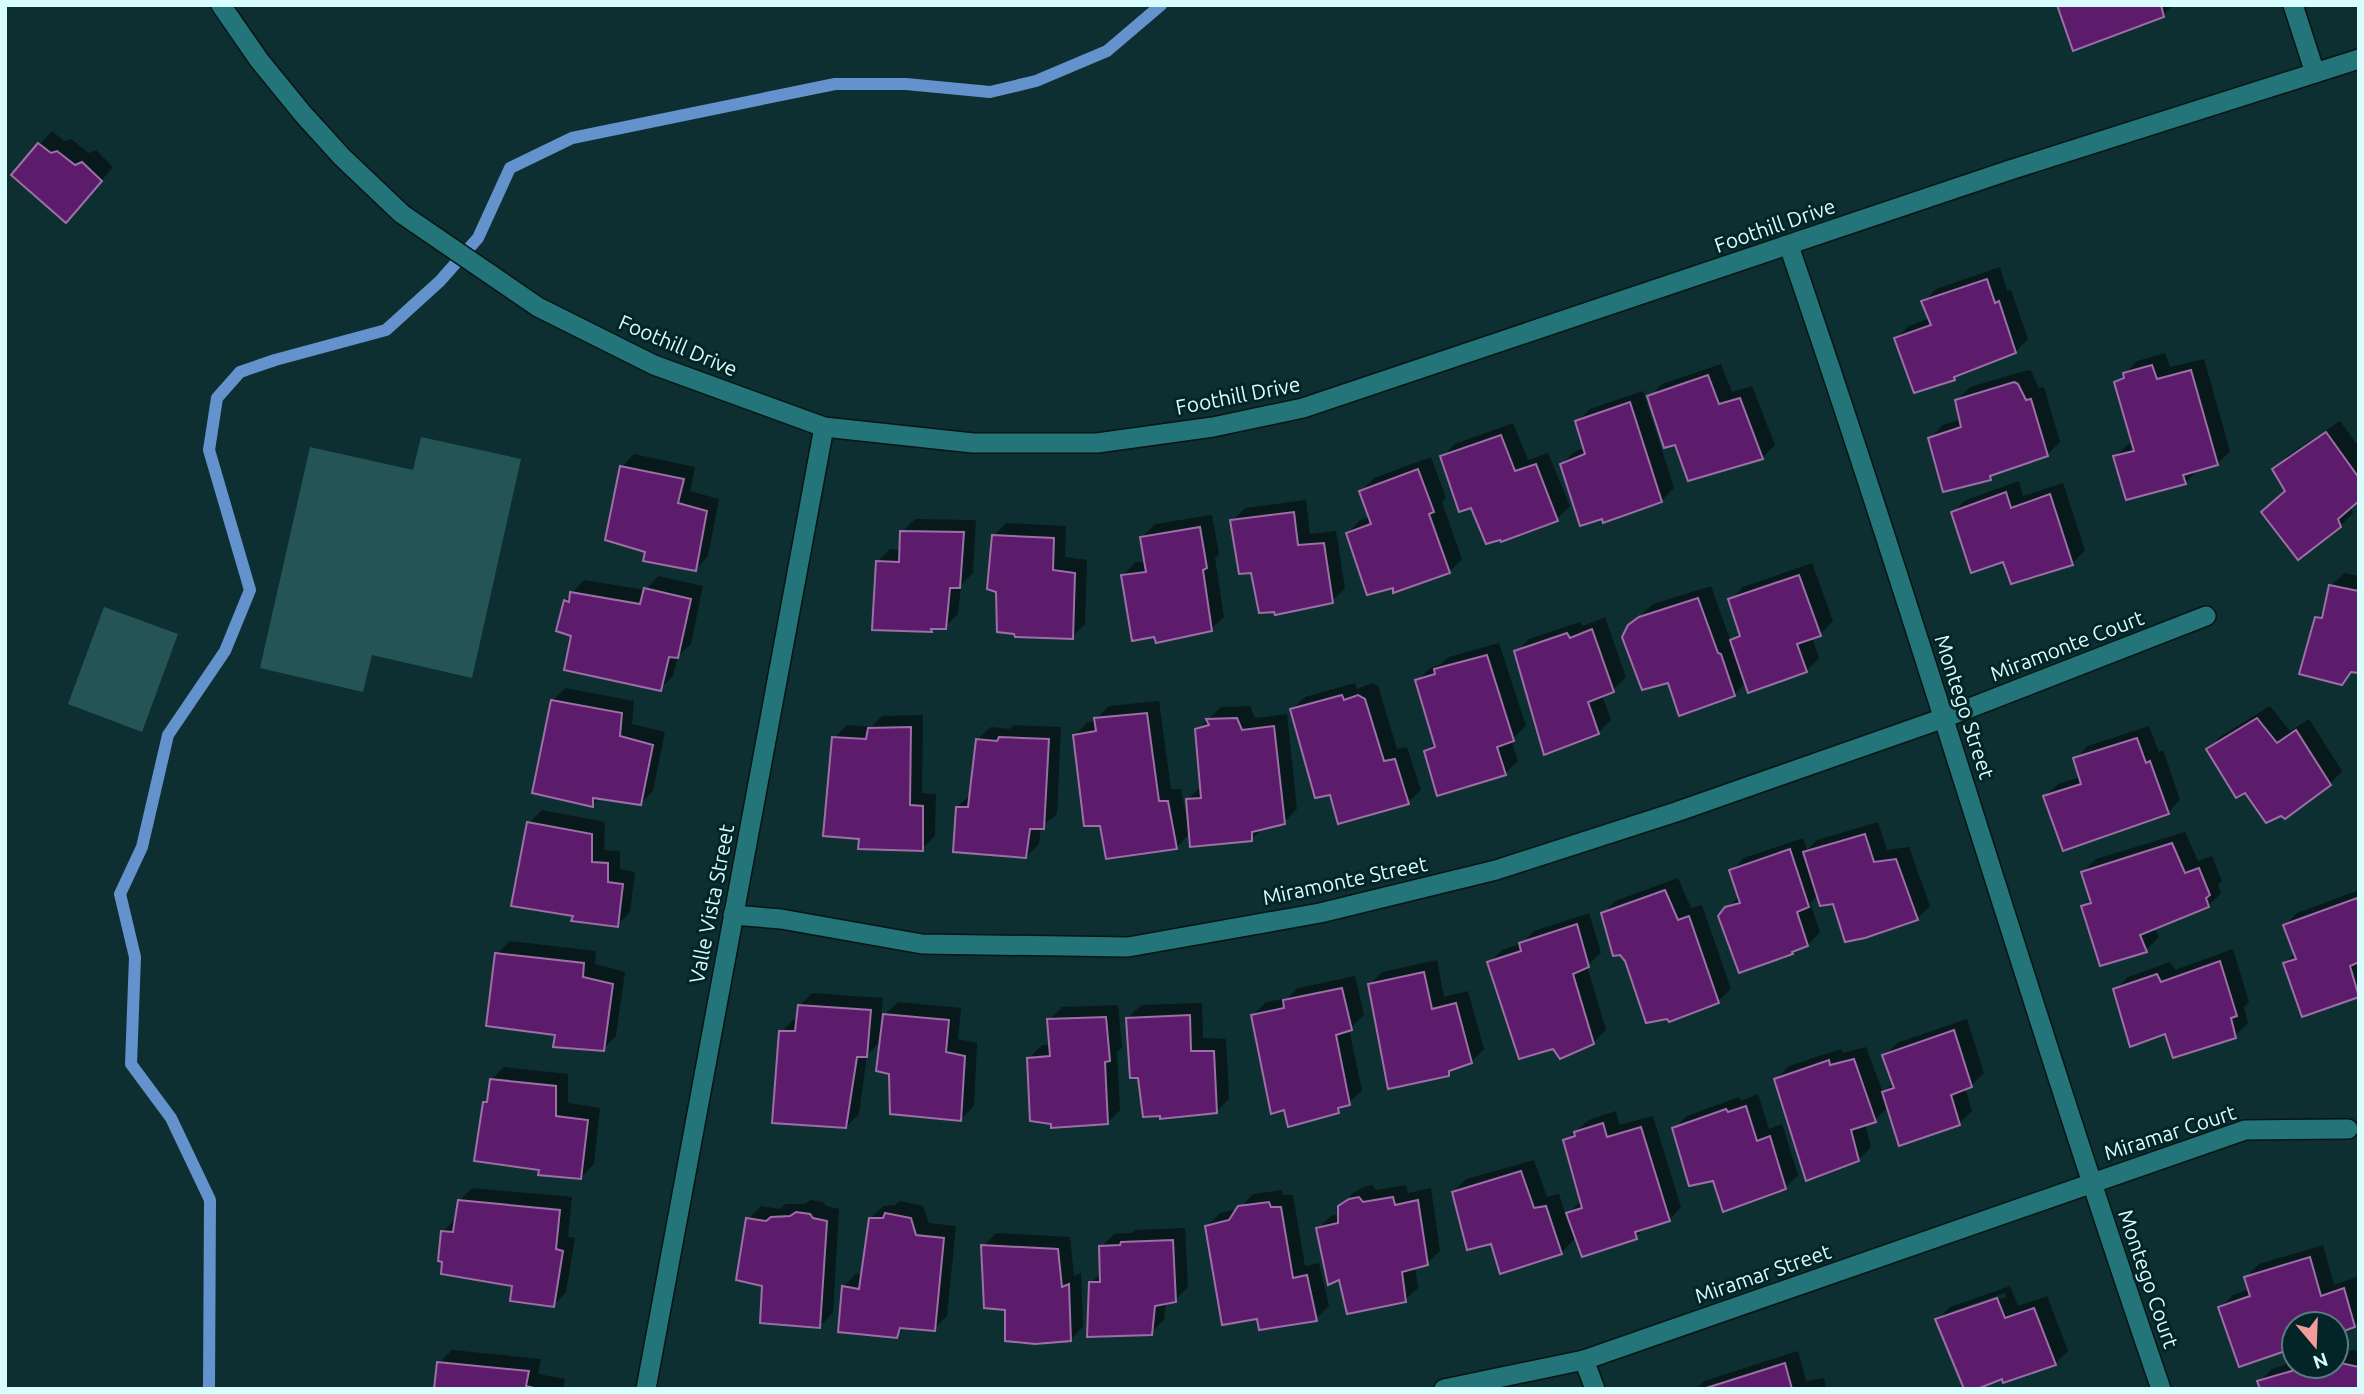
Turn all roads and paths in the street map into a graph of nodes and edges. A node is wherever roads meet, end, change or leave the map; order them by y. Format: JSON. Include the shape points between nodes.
{"nodes":[{"id":1,"x":221,"y":5,"type":"edge"},
{"id":2,"x":2293,"y":5,"type":"edge"},
{"id":3,"x":2359,"y":59,"type":"edge"},
{"id":4,"x":2315,"y":73,"type":"junction"},
{"id":5,"x":1789,"y":246,"type":"junction"},
{"id":6,"x":824,"y":427,"type":"junction"},
{"id":7,"x":2206,"y":616,"type":"dead end"},
{"id":8,"x":1944,"y":718,"type":"junction"},
{"id":9,"x":733,"y":915,"type":"junction"},
{"id":10,"x":2348,"y":1129,"type":"dead end"},
{"id":11,"x":2091,"y":1184,"type":"junction"},
{"id":12,"x":1584,"y":1360,"type":"junction"},
{"id":13,"x":646,"y":1389,"type":"edge"},
{"id":14,"x":1444,"y":1389,"type":"edge"},
{"id":15,"x":1595,"y":1389,"type":"edge"},
{"id":16,"x":2161,"y":1389,"type":"edge"}],
"edges":[{"from":1,"to":6,"type":"street","name":"Foothill Drive","via":[[259,60],[342,157],[402,214],[440,241],[538,307],[654,365]]},
{"from":2,"to":4,"type":"street"},
{"from":3,"to":4,"type":"street","name":"Foothill Drive"},
{"from":4,"to":5,"type":"street","name":"Foothill Drive"},
{"from":5,"to":6,"type":"street","name":"Foothill Drive","via":[[1303,408],[1213,427],[1097,443],[973,443]]},
{"from":5,"to":8,"type":"street","name":"Montego Street"},
{"from":6,"to":9,"type":"street","name":"Valle Vista Street"},
{"from":7,"to":8,"type":"street","name":"Miramonte Court"},
{"from":8,"to":9,"type":"street","name":"Miramonte Street","via":[[1496,870],[1320,913],[1128,947],[922,944]]},
{"from":8,"to":11,"type":"street","name":"Montego Street"},
{"from":9,"to":13,"type":"street","name":"Valle Vista Street"},
{"from":10,"to":11,"type":"street","name":"Miramar Court","via":[[2245,1130]]},
{"from":11,"to":12,"type":"street","name":"Miramar Street"},
{"from":11,"to":16,"type":"street","name":"Montego Court"},
{"from":12,"to":14,"type":"street","name":"Miramar Street"},
{"from":12,"to":15,"type":"street"}]}
